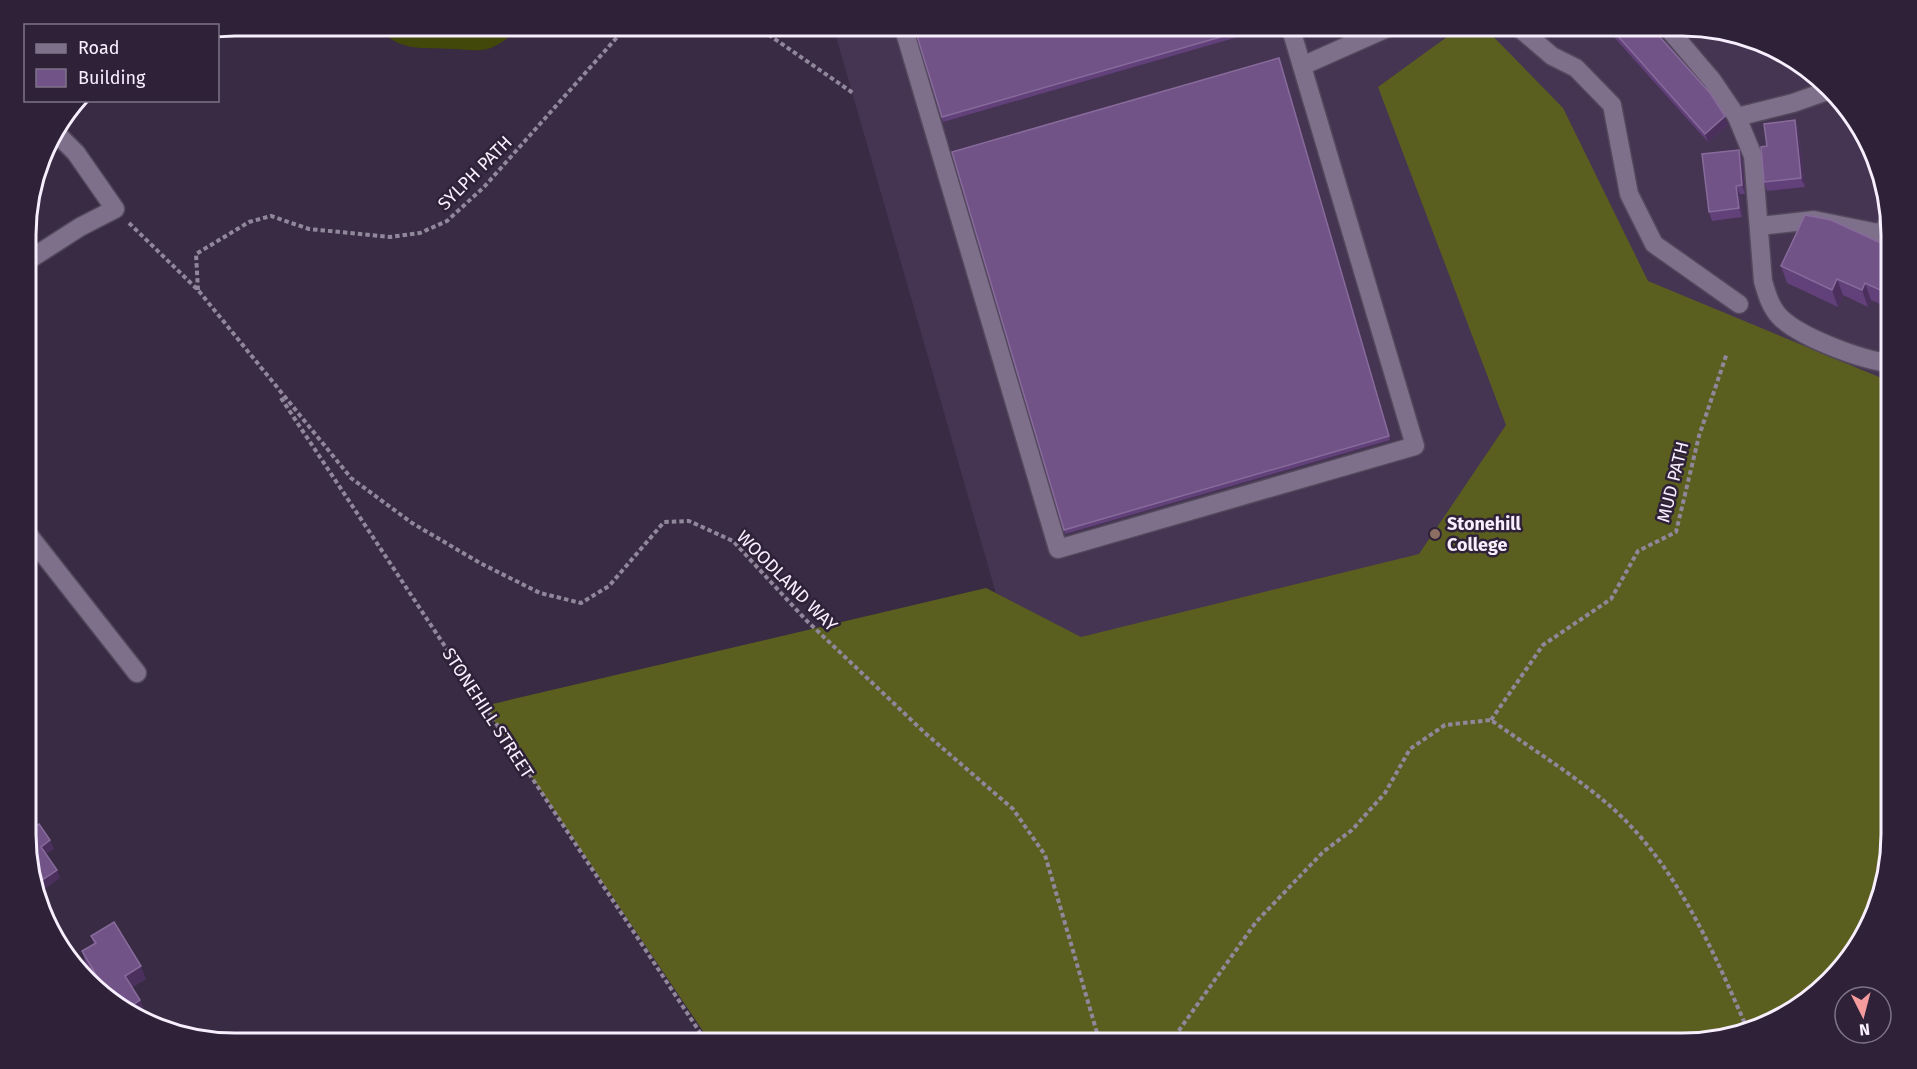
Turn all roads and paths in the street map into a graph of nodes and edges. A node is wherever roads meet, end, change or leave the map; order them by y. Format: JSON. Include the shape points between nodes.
{"nodes":[{"id":1,"x":620,"y":36,"type":"edge"},
{"id":2,"x":770,"y":36,"type":"edge"},
{"id":3,"x":906,"y":36,"type":"edge"},
{"id":4,"x":1293,"y":36,"type":"edge"},
{"id":5,"x":1370,"y":36,"type":"edge"},
{"id":6,"x":1529,"y":36,"type":"edge"},
{"id":7,"x":1675,"y":36,"type":"edge"},
{"id":8,"x":1302,"y":66,"type":"junction"},
{"id":9,"x":852,"y":93,"type":"dead end"},
{"id":10,"x":1821,"y":93,"type":"edge"},
{"id":11,"x":1737,"y":117,"type":"junction"},
{"id":12,"x":62,"y":139,"type":"edge"},
{"id":13,"x":115,"y":209,"type":"junction"},
{"id":14,"x":1760,"y":226,"type":"junction"},
{"id":15,"x":1881,"y":231,"type":"edge"},
{"id":16,"x":36,"y":256,"type":"edge"},
{"id":17,"x":198,"y":290,"type":"junction"},
{"id":18,"x":1739,"y":304,"type":"dead end"},
{"id":19,"x":1727,"y":353,"type":"dead end"},
{"id":20,"x":1881,"y":360,"type":"edge"},
{"id":21,"x":270,"y":382,"type":"junction"},
{"id":22,"x":36,"y":545,"type":"edge"},
{"id":23,"x":137,"y":673,"type":"dead end"},
{"id":24,"x":1491,"y":720,"type":"junction"},
{"id":25,"x":1744,"y":1022,"type":"edge"},
{"id":26,"x":700,"y":1033,"type":"edge"},
{"id":27,"x":1097,"y":1033,"type":"edge"},
{"id":28,"x":1177,"y":1033,"type":"edge"}],
"edges":[{"from":1,"to":17,"type":"path","name":"SYLPH PATH","via":[[484,188],[447,221],[420,233],[390,237],[309,229],[271,216],[249,222],[196,254]]},
{"from":2,"to":9,"type":"path"},
{"from":3,"to":8,"type":"street","via":[[1059,549],[1415,446]]},
{"from":4,"to":8,"type":"street"},
{"from":5,"to":8,"type":"street"},
{"from":6,"to":18,"type":"street","via":[[1552,56],[1576,68],[1612,105],[1629,194],[1654,244]]},
{"from":7,"to":11,"type":"street"},
{"from":10,"to":11,"type":"street"},
{"from":11,"to":14,"type":"street","via":[[1753,156]]},
{"from":12,"to":13,"type":"street"},
{"from":13,"to":16,"type":"street"},
{"from":13,"to":17,"type":"path"},
{"from":14,"to":15,"type":"street","via":[[1814,220]]},
{"from":14,"to":20,"type":"street","via":[[1763,281],[1768,300],[1781,318],[1842,349]]},
{"from":17,"to":21,"type":"path"},
{"from":19,"to":24,"type":"path","name":"MUD PATH","via":[[1699,436],[1676,532],[1638,552],[1611,599],[1543,645]]},
{"from":21,"to":26,"type":"path","name":"STONEHILL STREET"},
{"from":21,"to":27,"type":"path","name":"WOODLAND WAY","via":[[351,478],[432,534],[540,593],[581,603],[609,586],[664,522],[689,521],[733,541],[820,634],[925,733],[1013,808],[1046,855]]},
{"from":22,"to":23,"type":"street"},
{"from":24,"to":25,"type":"path","via":[[1609,806],[1640,837],[1690,909]]},
{"from":24,"to":28,"type":"path","via":[[1445,725],[1410,749],[1385,793],[1359,823],[1323,852],[1256,922]]}]}
